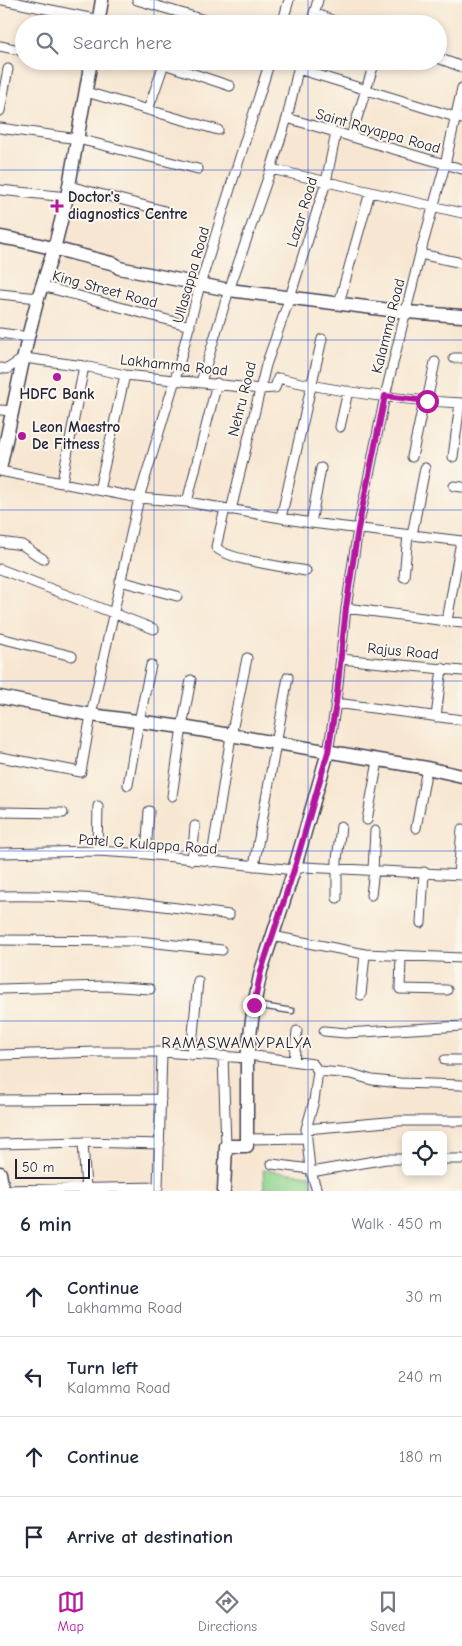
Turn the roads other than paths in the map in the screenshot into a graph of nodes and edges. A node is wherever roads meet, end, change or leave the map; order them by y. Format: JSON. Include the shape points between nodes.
{"nodes":[{"id":1,"x":3,"y":0,"type":"edge"},
{"id":2,"x":102,"y":0,"type":"edge"},
{"id":3,"x":137,"y":0,"type":"edge"},
{"id":4,"x":289,"y":0,"type":"edge"},
{"id":5,"x":318,"y":0,"type":"edge"},
{"id":6,"x":314,"y":13,"type":"joint"},
{"id":7,"x":68,"y":15,"type":"edge"},
{"id":8,"x":99,"y":15,"type":"edge"},
{"id":9,"x":188,"y":15,"type":"edge"},
{"id":10,"x":285,"y":15,"type":"edge"},
{"id":11,"x":319,"y":15,"type":"edge"},
{"id":12,"x":0,"y":46,"type":"edge"},
{"id":13,"x":15,"y":48,"type":"edge"},
{"id":14,"x":447,"y":61,"type":"edge"},
{"id":15,"x":462,"y":67,"type":"edge"},
{"id":16,"x":8,"y":68,"type":"dead end"},
{"id":17,"x":90,"y":70,"type":"edge"},
{"id":18,"x":158,"y":70,"type":"edge"},
{"id":19,"x":181,"y":70,"type":"edge"},
{"id":20,"x":267,"y":70,"type":"edge"},
{"id":21,"x":298,"y":70,"type":"edge"},
{"id":22,"x":312,"y":70,"type":"edge"},
{"id":23,"x":372,"y":70,"type":"edge"},
{"id":24,"x":230,"y":86,"type":"dead end"},
{"id":25,"x":462,"y":88,"type":"edge"},
{"id":26,"x":366,"y":90,"type":"junction"},
{"id":27,"x":86,"y":92,"type":"junction"},
{"id":28,"x":148,"y":110,"type":"junction"},
{"id":29,"x":0,"y":111,"type":"edge"},
{"id":30,"x":287,"y":118,"type":"junction"},
{"id":31,"x":458,"y":118,"type":"edge"},
{"id":32,"x":0,"y":128,"type":"edge"},
{"id":33,"x":218,"y":130,"type":"dead end"},
{"id":34,"x":336,"y":133,"type":"junction"},
{"id":35,"x":351,"y":137,"type":"junction"},
{"id":36,"x":78,"y":139,"type":"junction"},
{"id":37,"x":445,"y":165,"type":"junction"},
{"id":38,"x":198,"y":169,"type":"dead end"},
{"id":39,"x":271,"y":169,"type":"junction"},
{"id":40,"x":462,"y":169,"type":"edge"},
{"id":41,"x":326,"y":182,"type":"junction"},
{"id":42,"x":0,"y":190,"type":"edge"},
{"id":43,"x":68,"y":192,"type":"junction"},
{"id":44,"x":370,"y":192,"type":"junction"},
{"id":45,"x":434,"y":206,"type":"junction"},
{"id":46,"x":166,"y":212,"type":"dead end"},
{"id":47,"x":462,"y":214,"type":"edge"},
{"id":48,"x":0,"y":237,"type":"edge"},
{"id":49,"x":0,"y":244,"type":"edge"},
{"id":50,"x":53,"y":253,"type":"junction"},
{"id":51,"x":420,"y":254,"type":"junction"},
{"id":52,"x":462,"y":263,"type":"edge"},
{"id":53,"x":200,"y":285,"type":"junction"},
{"id":54,"x":229,"y":290,"type":"junction"},
{"id":55,"x":40,"y":292,"type":"junction"},
{"id":56,"x":0,"y":294,"type":"edge"},
{"id":57,"x":290,"y":297,"type":"junction"},
{"id":58,"x":339,"y":303,"type":"junction"},
{"id":59,"x":406,"y":312,"type":"junction"},
{"id":60,"x":462,"y":316,"type":"edge"},
{"id":61,"x":190,"y":326,"type":"junction"},
{"id":62,"x":0,"y":333,"type":"edge"},
{"id":63,"x":28,"y":337,"type":"junction"},
{"id":64,"x":322,"y":339,"type":"dead end"},
{"id":65,"x":24,"y":358,"type":"junction"},
{"id":66,"x":435,"y":362,"type":"dead end"},
{"id":67,"x":84,"y":366,"type":"junction"},
{"id":68,"x":0,"y":368,"type":"edge"},
{"id":69,"x":125,"y":375,"type":"junction"},
{"id":70,"x":175,"y":380,"type":"junction"},
{"id":71,"x":201,"y":382,"type":"junction"},
{"id":72,"x":217,"y":383,"type":"junction"},
{"id":73,"x":310,"y":385,"type":"junction"},
{"id":74,"x":261,"y":388,"type":"junction"},
{"id":75,"x":348,"y":391,"type":"junction"},
{"id":76,"x":385,"y":396,"type":"junction"},
{"id":77,"x":426,"y":401,"type":"junction"},
{"id":78,"x":461,"y":403,"type":"edge"},
{"id":79,"x":6,"y":410,"type":"edge"},
{"id":80,"x":340,"y":428,"type":"dead end"},
{"id":81,"x":412,"y":456,"type":"dead end"},
{"id":82,"x":453,"y":457,"type":"dead end"},
{"id":83,"x":0,"y":466,"type":"edge"},
{"id":84,"x":321,"y":468,"type":"dead end"},
{"id":85,"x":425,"y":468,"type":"dead end"},
{"id":86,"x":62,"y":482,"type":"junction"},
{"id":87,"x":99,"y":490,"type":"junction"},
{"id":88,"x":139,"y":498,"type":"junction"},
{"id":89,"x":187,"y":502,"type":"junction"},
{"id":90,"x":228,"y":509,"type":"junction"},
{"id":91,"x":282,"y":518,"type":"junction"},
{"id":92,"x":311,"y":523,"type":"junction"},
{"id":93,"x":358,"y":529,"type":"junction"},
{"id":94,"x":410,"y":535,"type":"junction"},
{"id":95,"x":462,"y":541,"type":"edge"},
{"id":96,"x":0,"y":542,"type":"edge"},
{"id":97,"x":43,"y":559,"type":"dead end"},
{"id":98,"x":0,"y":569,"type":"edge"},
{"id":99,"x":306,"y":571,"type":"dead end"},
{"id":100,"x":404,"y":577,"type":"dead end"},
{"id":101,"x":120,"y":581,"type":"junction"},
{"id":102,"x":177,"y":596,"type":"dead end"},
{"id":103,"x":346,"y":608,"type":"junction"},
{"id":104,"x":113,"y":614,"type":"junction"},
{"id":105,"x":447,"y":620,"type":"junction"},
{"id":106,"x":462,"y":623,"type":"edge"},
{"id":107,"x":154,"y":629,"type":"dead end"},
{"id":108,"x":0,"y":638,"type":"edge"},
{"id":109,"x":72,"y":656,"type":"dead end"},
{"id":110,"x":247,"y":658,"type":"dead end"},
{"id":111,"x":341,"y":659,"type":"junction"},
{"id":112,"x":151,"y":665,"type":"dead end"},
{"id":113,"x":442,"y":668,"type":"junction"},
{"id":114,"x":462,"y":671,"type":"edge"},
{"id":115,"x":288,"y":677,"type":"dead end"},
{"id":116,"x":191,"y":680,"type":"dead end"},
{"id":117,"x":0,"y":697,"type":"edge"},
{"id":118,"x":336,"y":703,"type":"junction"},
{"id":119,"x":91,"y":715,"type":"junction"},
{"id":120,"x":436,"y":716,"type":"junction"},
{"id":121,"x":462,"y":720,"type":"edge"},
{"id":122,"x":139,"y":721,"type":"junction"},
{"id":123,"x":182,"y":727,"type":"junction"},
{"id":124,"x":231,"y":736,"type":"junction"},
{"id":125,"x":276,"y":743,"type":"junction"},
{"id":126,"x":328,"y":752,"type":"junction"},
{"id":127,"x":0,"y":758,"type":"edge"},
{"id":128,"x":378,"y":761,"type":"junction"},
{"id":129,"x":427,"y":768,"type":"junction"},
{"id":130,"x":462,"y":776,"type":"edge"},
{"id":131,"x":128,"y":785,"type":"dead end"},
{"id":132,"x":172,"y":796,"type":"dead end"},
{"id":133,"x":98,"y":806,"type":"dead end"},
{"id":134,"x":149,"y":811,"type":"dead end"},
{"id":135,"x":0,"y":812,"type":"edge"},
{"id":136,"x":63,"y":813,"type":"dead end"},
{"id":137,"x":367,"y":820,"type":"dead end"},
{"id":138,"x":196,"y":826,"type":"dead end"},
{"id":139,"x":341,"y":826,"type":"dead end"},
{"id":140,"x":416,"y":828,"type":"dead end"},
{"id":141,"x":462,"y":829,"type":"edge"},
{"id":142,"x":375,"y":832,"type":"dead end"},
{"id":143,"x":97,"y":851,"type":"junction"},
{"id":144,"x":0,"y":853,"type":"edge"},
{"id":145,"x":146,"y":854,"type":"junction"},
{"id":146,"x":192,"y":860,"type":"junction"},
{"id":147,"x":211,"y":862,"type":"junction"},
{"id":148,"x":254,"y":866,"type":"junction"},
{"id":149,"x":338,"y":869,"type":"junction"},
{"id":150,"x":294,"y":870,"type":"junction"},
{"id":151,"x":374,"y":870,"type":"junction"},
{"id":152,"x":424,"y":872,"type":"junction"},
{"id":153,"x":460,"y":875,"type":"edge"},
{"id":154,"x":371,"y":895,"type":"dead end"},
{"id":155,"x":0,"y":896,"type":"edge"},
{"id":156,"x":337,"y":898,"type":"dead end"},
{"id":157,"x":229,"y":915,"type":"dead end"},
{"id":158,"x":422,"y":923,"type":"dead end"},
{"id":159,"x":272,"y":936,"type":"junction"},
{"id":160,"x":0,"y":940,"type":"edge"},
{"id":161,"x":222,"y":950,"type":"dead end"},
{"id":162,"x":365,"y":954,"type":"junction"},
{"id":163,"x":401,"y":956,"type":"junction"},
{"id":164,"x":462,"y":958,"type":"edge"},
{"id":165,"x":198,"y":981,"type":"dead end"},
{"id":166,"x":0,"y":989,"type":"edge"},
{"id":167,"x":150,"y":989,"type":"dead end"},
{"id":168,"x":447,"y":990,"type":"dead end"},
{"id":169,"x":361,"y":995,"type":"dead end"},
{"id":170,"x":254,"y":1005,"type":"junction"},
{"id":171,"x":292,"y":1011,"type":"dead end"},
{"id":172,"x":462,"y":1026,"type":"edge"},
{"id":173,"x":297,"y":1031,"type":"dead end"},
{"id":174,"x":324,"y":1031,"type":"dead end"},
{"id":175,"x":162,"y":1052,"type":"junction"},
{"id":176,"x":0,"y":1055,"type":"edge"},
{"id":177,"x":191,"y":1055,"type":"junction"},
{"id":178,"x":223,"y":1056,"type":"junction"},
{"id":179,"x":248,"y":1057,"type":"junction"},
{"id":180,"x":445,"y":1060,"type":"dead end"},
{"id":181,"x":462,"y":1060,"type":"edge"},
{"id":182,"x":294,"y":1062,"type":"junction"},
{"id":183,"x":318,"y":1071,"type":"junction"},
{"id":184,"x":462,"y":1085,"type":"edge"},
{"id":185,"x":161,"y":1099,"type":"junction"},
{"id":186,"x":0,"y":1100,"type":"edge"},
{"id":187,"x":462,"y":1122,"type":"edge"},
{"id":188,"x":306,"y":1133,"type":"junction"},
{"id":189,"x":246,"y":1139,"type":"junction"},
{"id":190,"x":83,"y":1142,"type":"junction"},
{"id":191,"x":0,"y":1144,"type":"edge"},
{"id":192,"x":160,"y":1144,"type":"junction"},
{"id":193,"x":226,"y":1146,"type":"junction"},
{"id":194,"x":402,"y":1159,"type":"edge"},
{"id":195,"x":447,"y":1159,"type":"edge"},
{"id":196,"x":462,"y":1159,"type":"edge"},
{"id":197,"x":272,"y":1164,"type":"dead end"},
{"id":198,"x":311,"y":1171,"type":"junction"},
{"id":199,"x":0,"y":1173,"type":"edge"},
{"id":200,"x":86,"y":1189,"type":"junction"},
{"id":201,"x":3,"y":1191,"type":"edge"},
{"id":202,"x":224,"y":1191,"type":"edge"},
{"id":203,"x":317,"y":1191,"type":"edge"}],
"edges":[{"from":1,"to":7,"type":"street"},
{"from":2,"to":8,"type":"street"},
{"from":3,"to":9,"type":"street"},
{"from":4,"to":10,"type":"street"},
{"from":5,"to":6,"type":"street"},
{"from":6,"to":11,"type":"street"},
{"from":12,"to":13,"type":"street"},
{"from":14,"to":15,"type":"street"},
{"from":16,"to":29,"type":"street"},
{"from":17,"to":27,"type":"street"},
{"from":18,"to":28,"type":"street"},
{"from":19,"to":24,"type":"street"},
{"from":20,"to":53,"type":"street","name":"Ullasappa Road"},
{"from":21,"to":30,"type":"street"},
{"from":22,"to":26,"type":"street"},
{"from":23,"to":26,"type":"street"},
{"from":25,"to":31,"type":"street","name":"Kalamma Road"},
{"from":26,"to":31,"type":"street"},
{"from":26,"to":35,"type":"street"},
{"from":27,"to":28,"type":"street"},
{"from":27,"to":36,"type":"street"},
{"from":28,"to":33,"type":"street"},
{"from":30,"to":34,"type":"street","name":"Saint Rayappa Road"},
{"from":30,"to":39,"type":"street"},
{"from":31,"to":37,"type":"street","name":"Kalamma Road"},
{"from":32,"to":36,"type":"street"},
{"from":34,"to":35,"type":"street","name":"Saint Rayappa Road"},
{"from":34,"to":41,"type":"street","name":"Lazar Road"},
{"from":35,"to":37,"type":"street","name":"Saint Rayappa Road"},
{"from":36,"to":38,"type":"street"},
{"from":36,"to":43,"type":"street"},
{"from":37,"to":40,"type":"street","name":"Saint Rayappa Road"},
{"from":37,"to":45,"type":"street","name":"Kalamma Road"},
{"from":39,"to":41,"type":"street"},
{"from":39,"to":54,"type":"street"},
{"from":41,"to":44,"type":"street"},
{"from":41,"to":57,"type":"street","name":"Lazar Road"},
{"from":42,"to":43,"type":"street"},
{"from":43,"to":46,"type":"street"},
{"from":43,"to":50,"type":"street"},
{"from":44,"to":45,"type":"street"},
{"from":44,"to":58,"type":"street"},
{"from":45,"to":47,"type":"street"},
{"from":45,"to":51,"type":"street","name":"Kalamma Road"},
{"from":48,"to":50,"type":"street","via":[[36,244]]},
{"from":49,"to":50,"type":"street"},
{"from":50,"to":53,"type":"street"},
{"from":50,"to":55,"type":"street"},
{"from":51,"to":52,"type":"street"},
{"from":51,"to":59,"type":"street","name":"Kalamma Road"},
{"from":53,"to":54,"type":"street"},
{"from":53,"to":61,"type":"street","name":"Ullasappa Road"},
{"from":54,"to":57,"type":"street"},
{"from":54,"to":71,"type":"street"},
{"from":55,"to":56,"type":"street","name":"King Street Road"},
{"from":55,"to":61,"type":"street","name":"King Street Road"},
{"from":55,"to":63,"type":"street"},
{"from":57,"to":58,"type":"street"},
{"from":57,"to":74,"type":"street","name":"Nehru Road"},
{"from":58,"to":59,"type":"street"},
{"from":59,"to":60,"type":"street"},
{"from":59,"to":76,"type":"street","name":"Kalamma Road"},
{"from":61,"to":70,"type":"street","name":"Ullasappa Road"},
{"from":62,"to":63,"type":"street"},
{"from":63,"to":65,"type":"street"},
{"from":64,"to":73,"type":"street"},
{"from":65,"to":67,"type":"street","name":"Lakhamma Road"},
{"from":65,"to":68,"type":"street","via":[[7,369]]},
{"from":65,"to":79,"type":"street"},
{"from":66,"to":77,"type":"street"},
{"from":67,"to":69,"type":"street","name":"Lakhamma Road"},
{"from":67,"to":86,"type":"street"},
{"from":69,"to":70,"type":"street","name":"Lakhamma Road"},
{"from":69,"to":87,"type":"street"},
{"from":70,"to":71,"type":"street","name":"Lakhamma Road"},
{"from":70,"to":88,"type":"street","name":"Ullasappa Road"},
{"from":71,"to":72,"type":"street","name":"Lakhamma Road"},
{"from":72,"to":74,"type":"street","name":"Lakhamma Road"},
{"from":72,"to":89,"type":"street"},
{"from":73,"to":74,"type":"street","via":[[278,378],[275,388]]},
{"from":73,"to":75,"type":"street"},
{"from":73,"to":91,"type":"street"},
{"from":74,"to":90,"type":"street","name":"Nehru Road"},
{"from":75,"to":76,"type":"street"},
{"from":75,"to":80,"type":"street"},
{"from":76,"to":77,"type":"street"},
{"from":76,"to":93,"type":"street","name":"Kalamma Road"},
{"from":77,"to":78,"type":"street"},
{"from":77,"to":81,"type":"street"},
{"from":78,"to":82,"type":"street"},
{"from":79,"to":83,"type":"street"},
{"from":83,"to":86,"type":"street"},
{"from":84,"to":92,"type":"street"},
{"from":85,"to":94,"type":"street"},
{"from":86,"to":87,"type":"street"},
{"from":87,"to":88,"type":"street"},
{"from":88,"to":89,"type":"street"},
{"from":88,"to":101,"type":"street","name":"Ullasappa Road"},
{"from":89,"to":90,"type":"street"},
{"from":90,"to":91,"type":"street"},
{"from":90,"to":99,"type":"street","name":"Nehru Road","via":[[216,547],[219,552]]},
{"from":91,"to":92,"type":"street"},
{"from":92,"to":93,"type":"street"},
{"from":93,"to":94,"type":"street"},
{"from":93,"to":103,"type":"street","name":"Kalamma Road"},
{"from":94,"to":95,"type":"street"},
{"from":94,"to":100,"type":"street"},
{"from":95,"to":105,"type":"street"},
{"from":96,"to":97,"type":"street","via":[[22,545]]},
{"from":98,"to":104,"type":"street"},
{"from":101,"to":102,"type":"street"},
{"from":101,"to":104,"type":"street","name":"Ullasappa Road"},
{"from":103,"to":105,"type":"street"},
{"from":103,"to":111,"type":"street","name":"Kalamma Road"},
{"from":104,"to":107,"type":"street"},
{"from":104,"to":119,"type":"street","name":"Ullasappa Road"},
{"from":105,"to":106,"type":"street"},
{"from":108,"to":109,"type":"street"},
{"from":110,"to":124,"type":"street"},
{"from":111,"to":113,"type":"street","name":"Rajus Road"},
{"from":111,"to":118,"type":"street","name":"Kalamma Road"},
{"from":112,"to":122,"type":"street"},
{"from":113,"to":114,"type":"street","name":"Rajus Road"},
{"from":113,"to":120,"type":"street"},
{"from":115,"to":125,"type":"street"},
{"from":116,"to":123,"type":"street"},
{"from":117,"to":119,"type":"street"},
{"from":118,"to":120,"type":"street"},
{"from":118,"to":126,"type":"street","name":"Kalamma Road"},
{"from":119,"to":122,"type":"street"},
{"from":119,"to":127,"type":"street","name":"Ullasappa Road","via":[[81,772]]},
{"from":120,"to":121,"type":"street"},
{"from":122,"to":123,"type":"street"},
{"from":122,"to":131,"type":"street"},
{"from":123,"to":124,"type":"street"},
{"from":123,"to":132,"type":"street"},
{"from":124,"to":125,"type":"street"},
{"from":124,"to":147,"type":"street"},
{"from":125,"to":126,"type":"street"},
{"from":125,"to":148,"type":"street"},
{"from":126,"to":128,"type":"street"},
{"from":126,"to":150,"type":"street"},
{"from":128,"to":129,"type":"street"},
{"from":128,"to":137,"type":"street"},
{"from":129,"to":130,"type":"street"},
{"from":129,"to":140,"type":"street"},
{"from":133,"to":143,"type":"street"},
{"from":134,"to":145,"type":"street"},
{"from":135,"to":136,"type":"street"},
{"from":138,"to":146,"type":"street"},
{"from":139,"to":149,"type":"street"},
{"from":141,"to":153,"type":"street"},
{"from":142,"to":151,"type":"street"},
{"from":143,"to":144,"type":"street","name":"Patel G Kulappa Road"},
{"from":143,"to":145,"type":"street","name":"Patel G Kulappa Road"},
{"from":145,"to":146,"type":"street","name":"Patel G Kulappa Road"},
{"from":146,"to":147,"type":"street","name":"Patel G Kulappa Road"},
{"from":147,"to":148,"type":"street","name":"Patel G Kulappa Road"},
{"from":148,"to":150,"type":"street","name":"Patel G Kulappa Road"},
{"from":149,"to":150,"type":"street","name":"Patel G Kulappa Road","via":[[304,867]]},
{"from":149,"to":151,"type":"street","name":"Patel G Kulappa Road"},
{"from":149,"to":156,"type":"street"},
{"from":150,"to":159,"type":"street"},
{"from":151,"to":152,"type":"street","name":"Patel G Kulappa Road"},
{"from":151,"to":154,"type":"street"},
{"from":152,"to":153,"type":"street","name":"Patel G Kulappa Road"},
{"from":152,"to":158,"type":"street"},
{"from":155,"to":157,"type":"street","via":[[139,902]]},
{"from":159,"to":162,"type":"street"},
{"from":159,"to":170,"type":"street"},
{"from":160,"to":161,"type":"street","via":[[138,941]]},
{"from":162,"to":163,"type":"street"},
{"from":162,"to":169,"type":"street"},
{"from":163,"to":164,"type":"street"},
{"from":163,"to":168,"type":"street","via":[[400,989]]},
{"from":165,"to":177,"type":"street"},
{"from":166,"to":167,"type":"street","via":[[106,986]]},
{"from":170,"to":171,"type":"lane"},
{"from":170,"to":179,"type":"street"},
{"from":172,"to":174,"type":"street","via":[[346,1033]]},
{"from":173,"to":182,"type":"street"},
{"from":175,"to":176,"type":"street"},
{"from":175,"to":177,"type":"street"},
{"from":175,"to":185,"type":"street"},
{"from":177,"to":178,"type":"street"},
{"from":178,"to":179,"type":"street"},
{"from":178,"to":193,"type":"street"},
{"from":179,"to":182,"type":"street"},
{"from":179,"to":189,"type":"street"},
{"from":180,"to":181,"type":"street"},
{"from":182,"to":183,"type":"street","via":[[313,1064]]},
{"from":183,"to":184,"type":"street","via":[[400,1083]]},
{"from":183,"to":188,"type":"street"},
{"from":185,"to":186,"type":"street"},
{"from":185,"to":192,"type":"street"},
{"from":187,"to":188,"type":"street","via":[[398,1121]]},
{"from":188,"to":189,"type":"street"},
{"from":188,"to":198,"type":"street"},
{"from":189,"to":193,"type":"street","via":[[246,1146]]},
{"from":190,"to":191,"type":"street"},
{"from":190,"to":192,"type":"street"},
{"from":190,"to":200,"type":"street"},
{"from":192,"to":200,"type":"street","via":[[158,1187]]},
{"from":193,"to":202,"type":"street"},
{"from":194,"to":198,"type":"street"},
{"from":195,"to":196,"type":"street"},
{"from":197,"to":198,"type":"street"},
{"from":198,"to":203,"type":"street"},
{"from":199,"to":201,"type":"street"},
{"from":200,"to":201,"type":"street"}]}
